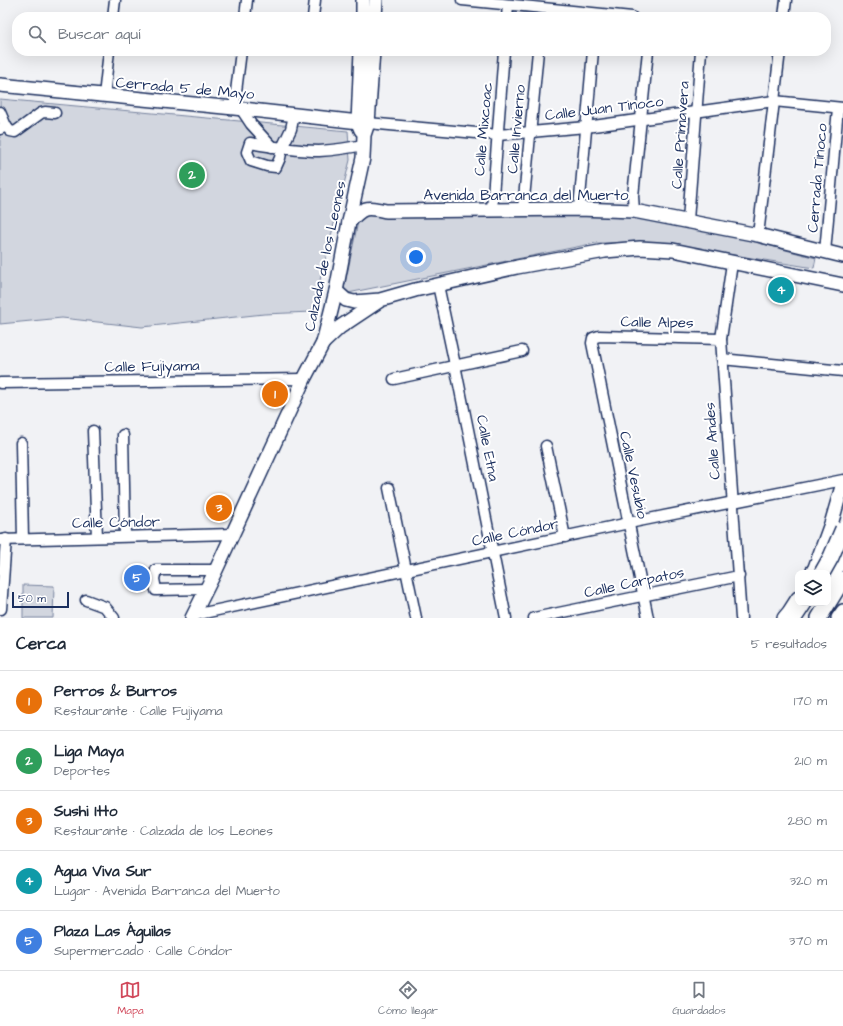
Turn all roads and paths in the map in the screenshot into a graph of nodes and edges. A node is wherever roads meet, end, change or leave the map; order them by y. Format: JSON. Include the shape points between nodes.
{"nodes":[{"id":1,"x":115,"y":0,"type":"edge"},
{"id":2,"x":247,"y":0,"type":"edge"},
{"id":3,"x":315,"y":0,"type":"edge"},
{"id":4,"x":363,"y":0,"type":"edge"},
{"id":5,"x":376,"y":0,"type":"edge"},
{"id":6,"x":462,"y":0,"type":"edge"},
{"id":7,"x":786,"y":0,"type":"edge"},
{"id":8,"x":508,"y":5,"type":"junction"},
{"id":9,"x":114,"y":12,"type":"edge"},
{"id":10,"x":246,"y":12,"type":"edge"},
{"id":11,"x":314,"y":12,"type":"edge"},
{"id":12,"x":362,"y":12,"type":"edge"},
{"id":13,"x":375,"y":12,"type":"edge"},
{"id":14,"x":507,"y":12,"type":"edge"},
{"id":15,"x":538,"y":12,"type":"edge"},
{"id":16,"x":785,"y":12,"type":"edge"},
{"id":17,"x":108,"y":56,"type":"edge"},
{"id":18,"x":241,"y":56,"type":"edge"},
{"id":19,"x":361,"y":56,"type":"edge"},
{"id":20,"x":371,"y":56,"type":"edge"},
{"id":21,"x":504,"y":56,"type":"edge"},
{"id":22,"x":538,"y":56,"type":"edge"},
{"id":23,"x":593,"y":56,"type":"edge"},
{"id":24,"x":647,"y":56,"type":"edge"},
{"id":25,"x":701,"y":56,"type":"edge"},
{"id":26,"x":779,"y":56,"type":"edge"},
{"id":27,"x":0,"y":86,"type":"edge"},
{"id":28,"x":104,"y":96,"type":"junction"},
{"id":29,"x":774,"y":101,"type":"junction"},
{"id":30,"x":237,"y":108,"type":"junction"},
{"id":31,"x":840,"y":108,"type":"edge"},
{"id":32,"x":0,"y":112,"type":"edge"},
{"id":33,"x":697,"y":112,"type":"junction"},
{"id":34,"x":55,"y":113,"type":"dead end"},
{"id":35,"x":294,"y":115,"type":"junction"},
{"id":36,"x":641,"y":120,"type":"junction"},
{"id":37,"x":3,"y":127,"type":"edge"},
{"id":38,"x":586,"y":127,"type":"junction"},
{"id":39,"x":363,"y":131,"type":"junction"},
{"id":40,"x":530,"y":132,"type":"junction"},
{"id":41,"x":498,"y":135,"type":"junction"},
{"id":42,"x":277,"y":148,"type":"junction"},
{"id":43,"x":357,"y":186,"type":"junction"},
{"id":44,"x":372,"y":208,"type":"junction"},
{"id":45,"x":492,"y":209,"type":"junction"},
{"id":46,"x":523,"y":209,"type":"junction"},
{"id":47,"x":579,"y":209,"type":"junction"},
{"id":48,"x":634,"y":211,"type":"junction"},
{"id":49,"x":688,"y":220,"type":"junction"},
{"id":50,"x":349,"y":222,"type":"junction"},
{"id":51,"x":758,"y":234,"type":"junction"},
{"id":52,"x":826,"y":252,"type":"junction"},
{"id":53,"x":843,"y":256,"type":"edge"},
{"id":54,"x":732,"y":263,"type":"junction"},
{"id":55,"x":438,"y":285,"type":"junction"},
{"id":56,"x":843,"y":285,"type":"edge"},
{"id":57,"x":336,"y":291,"type":"junction"},
{"id":58,"x":380,"y":300,"type":"junction"},
{"id":59,"x":593,"y":338,"type":"joint"},
{"id":60,"x":721,"y":339,"type":"junction"},
{"id":61,"x":323,"y":343,"type":"junction"},
{"id":62,"x":522,"y":350,"type":"dead end"},
{"id":63,"x":722,"y":359,"type":"junction"},
{"id":64,"x":456,"y":365,"type":"junction"},
{"id":65,"x":843,"y":371,"type":"edge"},
{"id":66,"x":304,"y":379,"type":"junction"},
{"id":67,"x":394,"y":379,"type":"dead end"},
{"id":68,"x":0,"y":383,"type":"edge"},
{"id":69,"x":93,"y":431,"type":"dead end"},
{"id":70,"x":123,"y":435,"type":"dead end"},
{"id":71,"x":21,"y":443,"type":"dead end"},
{"id":72,"x":546,"y":446,"type":"dead end"},
{"id":73,"x":843,"y":480,"type":"edge"},
{"id":74,"x":843,"y":483,"type":"edge"},
{"id":75,"x":389,"y":488,"type":"dead end"},
{"id":76,"x":732,"y":503,"type":"junction"},
{"id":77,"x":629,"y":523,"type":"junction"},
{"id":78,"x":843,"y":529,"type":"edge"},
{"id":79,"x":233,"y":534,"type":"junction"},
{"id":80,"x":126,"y":536,"type":"junction"},
{"id":81,"x":97,"y":537,"type":"junction"},
{"id":82,"x":565,"y":537,"type":"junction"},
{"id":83,"x":22,"y":539,"type":"junction"},
{"id":84,"x":3,"y":540,"type":"edge"},
{"id":85,"x":493,"y":552,"type":"junction"},
{"id":86,"x":843,"y":555,"type":"edge"},
{"id":87,"x":216,"y":570,"type":"junction"},
{"id":88,"x":406,"y":570,"type":"junction"},
{"id":89,"x":817,"y":570,"type":"edge"},
{"id":90,"x":818,"y":570,"type":"edge"},
{"id":91,"x":819,"y":570,"type":"edge"},
{"id":92,"x":739,"y":576,"type":"junction"},
{"id":93,"x":831,"y":576,"type":"edge"},
{"id":94,"x":843,"y":578,"type":"edge"},
{"id":95,"x":206,"y":589,"type":"junction"},
{"id":96,"x":644,"y":595,"type":"junction"},
{"id":97,"x":843,"y":596,"type":"edge"},
{"id":98,"x":86,"y":600,"type":"dead end"},
{"id":99,"x":795,"y":603,"type":"edge"},
{"id":100,"x":802,"y":606,"type":"edge"},
{"id":101,"x":812,"y":606,"type":"edge"},
{"id":102,"x":2,"y":609,"type":"dead end"},
{"id":103,"x":843,"y":611,"type":"edge"},
{"id":104,"x":193,"y":616,"type":"edge"},
{"id":105,"x":114,"y":618,"type":"edge"},
{"id":106,"x":416,"y":618,"type":"edge"},
{"id":107,"x":506,"y":618,"type":"edge"},
{"id":108,"x":534,"y":618,"type":"edge"},
{"id":109,"x":648,"y":618,"type":"edge"},
{"id":110,"x":741,"y":618,"type":"edge"},
{"id":111,"x":784,"y":618,"type":"edge"},
{"id":112,"x":794,"y":618,"type":"edge"},
{"id":113,"x":804,"y":618,"type":"edge"},
{"id":114,"x":819,"y":618,"type":"edge"},
{"id":115,"x":830,"y":618,"type":"edge"},
{"id":116,"x":838,"y":618,"type":"edge"}],
"edges":[{"from":1,"to":9,"type":"street"},
{"from":2,"to":10,"type":"street"},
{"from":3,"to":11,"type":"street"},
{"from":4,"to":12,"type":"main road"},
{"from":5,"to":13,"type":"main road"},
{"from":6,"to":8,"type":"street"},
{"from":7,"to":16,"type":"street"},
{"from":8,"to":14,"type":"street"},
{"from":8,"to":15,"type":"street"},
{"from":17,"to":28,"type":"street"},
{"from":18,"to":30,"type":"street"},
{"from":19,"to":39,"type":"main road"},
{"from":20,"to":39,"type":"main road"},
{"from":21,"to":41,"type":"street","name":"Calle Mixcoac"},
{"from":22,"to":40,"type":"street","name":"Calle Invierno"},
{"from":23,"to":38,"type":"street"},
{"from":24,"to":36,"type":"street"},
{"from":25,"to":33,"type":"street","name":"Calle Primavera"},
{"from":26,"to":29,"type":"street"},
{"from":27,"to":28,"type":"main road","name":"Cerrada 5 de Mayo"},
{"from":28,"to":30,"type":"main road","name":"Cerrada 5 de Mayo"},
{"from":29,"to":31,"type":"street","name":"Calle Juan Tinoco"},
{"from":29,"to":33,"type":"street","name":"Calle Juan Tinoco"},
{"from":29,"to":51,"type":"street"},
{"from":30,"to":35,"type":"main road","name":"Cerrada 5 de Mayo"},
{"from":30,"to":42,"type":"street"},
{"from":31,"to":52,"type":"street","name":"Cerrada Tinoco"},
{"from":32,"to":37,"type":"street"},
{"from":33,"to":36,"type":"street","name":"Calle Juan Tinoco"},
{"from":33,"to":49,"type":"street","name":"Calle Primavera"},
{"from":34,"to":37,"type":"street","via":[[41,113],[15,132]]},
{"from":35,"to":39,"type":"main road","name":"Cerrada 5 de Mayo"},
{"from":35,"to":42,"type":"street","via":[[291,129]]},
{"from":36,"to":38,"type":"street","name":"Calle Juan Tinoco"},
{"from":36,"to":48,"type":"street","via":[[633,196]]},
{"from":38,"to":40,"type":"street","name":"Calle Juan Tinoco"},
{"from":38,"to":47,"type":"street"},
{"from":39,"to":41,"type":"street","name":"Calle Juan Tinoco"},
{"from":39,"to":42,"type":"street","name":"Calle Juan Tinoco","via":[[319,151]]},
{"from":39,"to":43,"type":"main road","name":"Calzada de los Leones","via":[[363,158]]},
{"from":40,"to":41,"type":"street","name":"Calle Juan Tinoco"},
{"from":40,"to":46,"type":"street","name":"Calle Invierno"},
{"from":41,"to":45,"type":"street","name":"Calle Mixcoac"},
{"from":43,"to":44,"type":"main road"},
{"from":43,"to":50,"type":"main road","name":"Calzada de los Leones"},
{"from":44,"to":45,"type":"main road","name":"Avenida Barranca del Muerto","via":[[386,211]]},
{"from":44,"to":50,"type":"main road","via":[[360,210]]},
{"from":45,"to":46,"type":"main road","name":"Avenida Barranca del Muerto"},
{"from":46,"to":47,"type":"main road","name":"Avenida Barranca del Muerto"},
{"from":47,"to":48,"type":"main road","name":"Avenida Barranca del Muerto"},
{"from":48,"to":49,"type":"main road","name":"Avenida Barranca del Muerto"},
{"from":49,"to":51,"type":"main road","name":"Avenida Barranca del Muerto"},
{"from":50,"to":57,"type":"main road","name":"Calzada de los Leones"},
{"from":51,"to":52,"type":"main road","name":"Avenida Barranca del Muerto"},
{"from":52,"to":53,"type":"main road","name":"Avenida Barranca del Muerto"},
{"from":54,"to":55,"type":"main road","via":[[673,250],[640,248],[605,251],[517,267]]},
{"from":54,"to":56,"type":"main road"},
{"from":54,"to":60,"type":"street","name":"Calle Andes"},
{"from":55,"to":58,"type":"main road"},
{"from":55,"to":64,"type":"street","name":"Calle Etna"},
{"from":57,"to":58,"type":"main road","via":[[346,300],[354,302]]},
{"from":57,"to":61,"type":"main road","name":"Calzada de los Leones"},
{"from":58,"to":61,"type":"main road","via":[[340,327]]},
{"from":59,"to":60,"type":"street","name":"Calle Alpes","via":[[599,336]]},
{"from":59,"to":77,"type":"street","name":"Calle Vesubio"},
{"from":60,"to":63,"type":"street","name":"Calle Andes"},
{"from":61,"to":66,"type":"main road","name":"Calzada de los Leones"},
{"from":62,"to":64,"type":"street"},
{"from":63,"to":65,"type":"street"},
{"from":63,"to":76,"type":"street","name":"Calle Andes"},
{"from":64,"to":67,"type":"street"},
{"from":64,"to":85,"type":"street","name":"Calle Etna"},
{"from":66,"to":68,"type":"street","name":"Calle Fujiyama"},
{"from":66,"to":79,"type":"main road","name":"Calzada de los Leones"},
{"from":69,"to":81,"type":"street"},
{"from":70,"to":80,"type":"street"},
{"from":71,"to":83,"type":"street"},
{"from":72,"to":82,"type":"street"},
{"from":73,"to":76,"type":"street","name":"Calle Cóndor"},
{"from":74,"to":89,"type":"main road"},
{"from":75,"to":88,"type":"street"},
{"from":76,"to":77,"type":"street","name":"Calle Cóndor"},
{"from":76,"to":92,"type":"street","name":"Calle Andes"},
{"from":77,"to":82,"type":"street","name":"Calle Cóndor"},
{"from":77,"to":96,"type":"street","name":"Calle Vesubio"},
{"from":78,"to":90,"type":"highway","bridge":true,"via":[[831,557]]},
{"from":79,"to":80,"type":"street","name":"Calle Cóndor"},
{"from":79,"to":87,"type":"main road","name":"Calzada de los Leones"},
{"from":80,"to":81,"type":"street","name":"Calle Cóndor"},
{"from":81,"to":83,"type":"street","name":"Calle Cóndor"},
{"from":82,"to":85,"type":"street","name":"Calle Cóndor"},
{"from":83,"to":84,"type":"street","name":"Calle Cóndor"},
{"from":84,"to":102,"type":"street"},
{"from":85,"to":88,"type":"street","name":"Calle Cóndor"},
{"from":85,"to":107,"type":"street","name":"Calle Etna"},
{"from":86,"to":91,"type":"highway"},
{"from":86,"to":93,"type":"highway"},
{"from":87,"to":95,"type":"main road","name":"Calzada de los Leones"},
{"from":87,"to":95,"type":"street","via":[[156,570],[156,590]]},
{"from":88,"to":104,"type":"street","name":"Calle Cóndor"},
{"from":88,"to":106,"type":"street"},
{"from":92,"to":96,"type":"street","name":"Calle Carpatos"},
{"from":92,"to":110,"type":"street","name":"Calle Andes"},
{"from":94,"to":114,"type":"highway"},
{"from":95,"to":104,"type":"main road","name":"Calzada de los Leones"},
{"from":96,"to":108,"type":"street","name":"Calle Carpatos"},
{"from":96,"to":109,"type":"street","name":"Calle Vesubio"},
{"from":97,"to":115,"type":"highway"},
{"from":98,"to":105,"type":"street","via":[[105,607]]},
{"from":99,"to":111,"type":"main road"},
{"from":100,"to":112,"type":"highway"},
{"from":101,"to":113,"type":"highway"},
{"from":103,"to":116,"type":"main road"}]}
